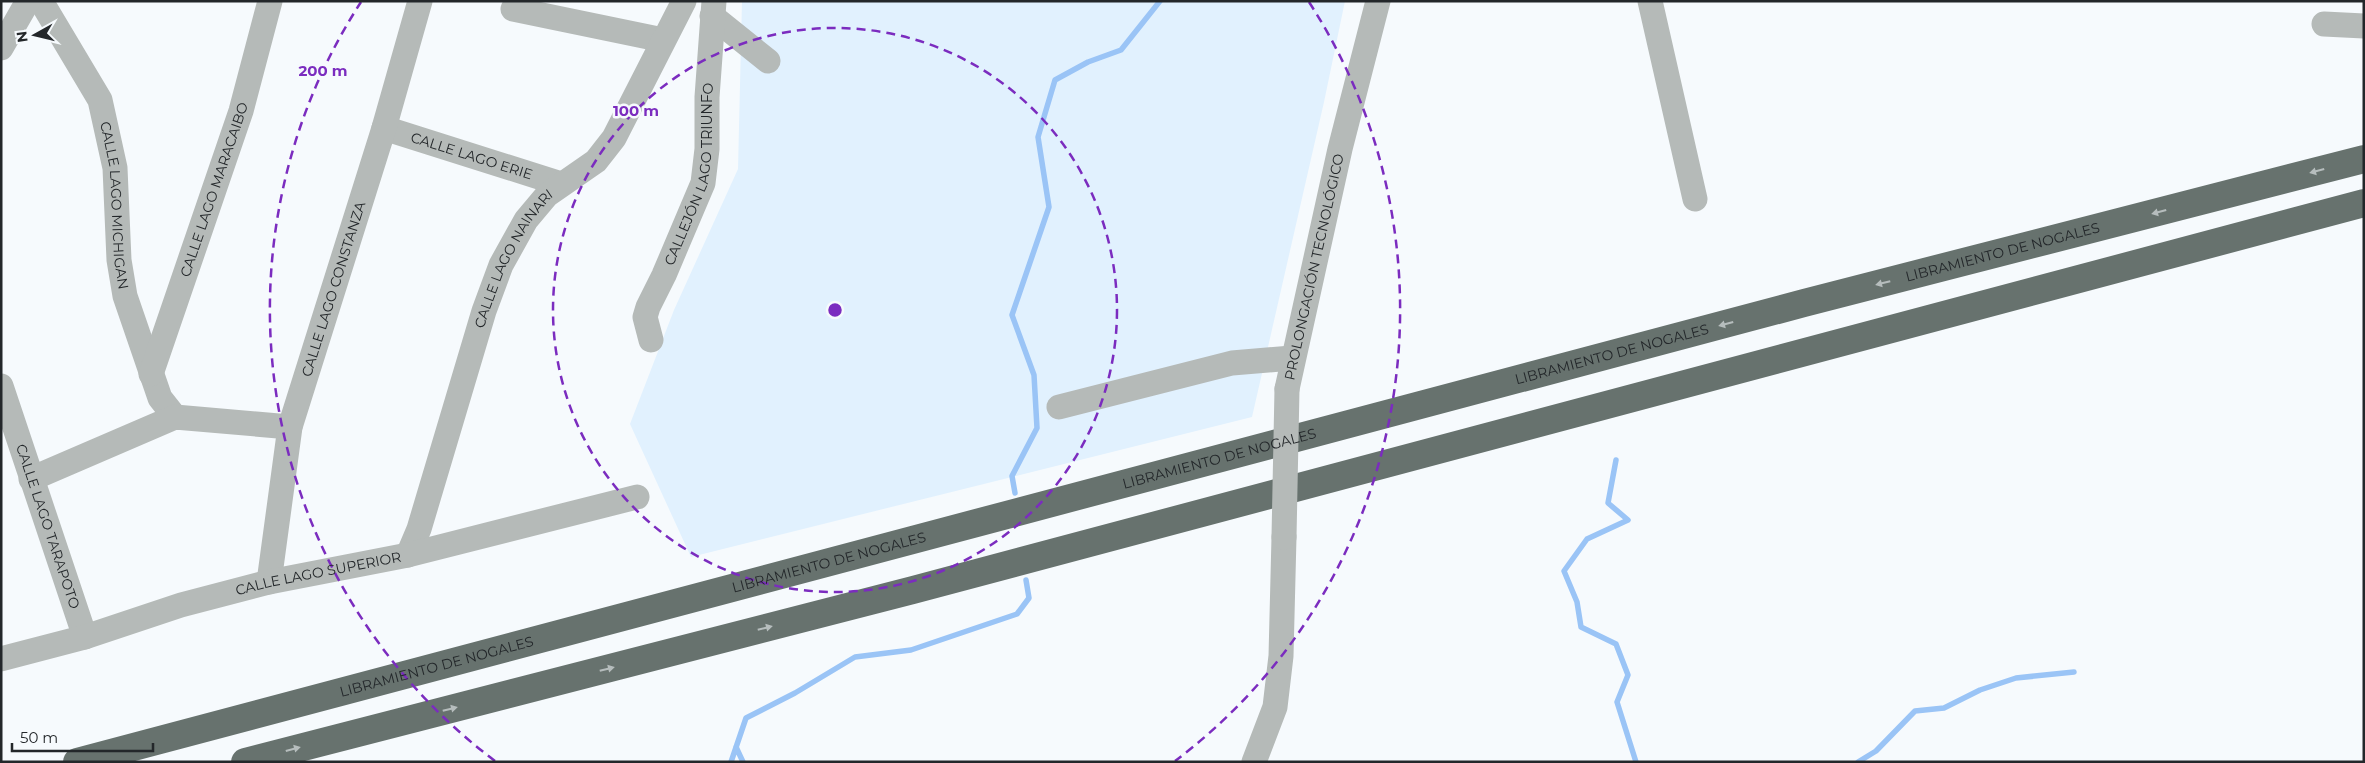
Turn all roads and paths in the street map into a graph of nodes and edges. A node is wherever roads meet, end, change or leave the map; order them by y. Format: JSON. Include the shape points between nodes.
{"nodes":[{"id":1,"x":28,"y":1,"type":"edge"},
{"id":2,"x":41,"y":1,"type":"edge"},
{"id":3,"x":270,"y":1,"type":"edge"},
{"id":4,"x":420,"y":1,"type":"edge"},
{"id":5,"x":684,"y":1,"type":"edge"},
{"id":6,"x":1378,"y":1,"type":"edge"},
{"id":7,"x":1650,"y":1,"type":"edge"},
{"id":8,"x":513,"y":9,"type":"dead end"},
{"id":9,"x":713,"y":9,"type":"edge"},
{"id":10,"x":2324,"y":24,"type":"dead end"},
{"id":11,"x":2364,"y":26,"type":"edge"},
{"id":12,"x":663,"y":40,"type":"junction"},
{"id":13,"x":2,"y":47,"type":"edge"},
{"id":14,"x":768,"y":61,"type":"dead end"},
{"id":15,"x":384,"y":128,"type":"junction"},
{"id":16,"x":2364,"y":159,"type":"edge"},
{"id":17,"x":561,"y":184,"type":"junction"},
{"id":18,"x":1695,"y":198,"type":"dead end"},
{"id":19,"x":2364,"y":203,"type":"edge"},
{"id":20,"x":651,"y":340,"type":"dead end"},
{"id":21,"x":1292,"y":358,"type":"junction"},
{"id":22,"x":151,"y":374,"type":"junction"},
{"id":23,"x":1,"y":386,"type":"edge"},
{"id":24,"x":1059,"y":407,"type":"dead end"},
{"id":25,"x":175,"y":417,"type":"junction"},
{"id":26,"x":290,"y":427,"type":"junction"},
{"id":27,"x":31,"y":479,"type":"junction"},
{"id":28,"x":637,"y":497,"type":"dead end"},
{"id":29,"x":408,"y":555,"type":"junction"},
{"id":30,"x":268,"y":582,"type":"junction"},
{"id":31,"x":85,"y":637,"type":"junction"},
{"id":32,"x":1,"y":659,"type":"edge"},
{"id":33,"x":78,"y":762,"type":"edge"},
{"id":34,"x":245,"y":762,"type":"edge"},
{"id":35,"x":1254,"y":762,"type":"edge"}],
"edges":[{"from":1,"to":13,"type":"street"},
{"from":2,"to":22,"type":"street","name":"CALLE LAGO MICHIGAN","via":[[100,100],[114,168],[119,260],[125,296]]},
{"from":3,"to":22,"type":"street","name":"CALLE LAGO MARACAIBO","via":[[241,111]]},
{"from":4,"to":15,"type":"street","name":"CALLE LAGO CONSTANZA"},
{"from":5,"to":12,"type":"street","name":"CALLE LAGO NAINARI"},
{"from":6,"to":21,"type":"street","name":"PROLONGACIÓN TECNOLÓGICO"},
{"from":7,"to":18,"type":"street"},
{"from":8,"to":12,"type":"street"},
{"from":9,"to":14,"type":"street"},
{"from":9,"to":20,"type":"street","name":"CALLEJÓN LAGO TRIUNFO","via":[[707,97],[708,149],[703,183],[648,306],[645,317]]},
{"from":10,"to":11,"type":"street"},
{"from":12,"to":17,"type":"street","name":"CALLE LAGO NAINARI","via":[[614,138],[596,161]]},
{"from":15,"to":17,"type":"street","name":"CALLE LAGO ERIE"},
{"from":15,"to":26,"type":"street","name":"CALLE LAGO CONSTANZA"},
{"from":16,"to":33,"type":"highway","name":"LIBRAMIENTO DE NOGALES","one_way":true,"via":[[1795,306]]},
{"from":17,"to":29,"type":"street","name":"CALLE LAGO NAINARI","via":[[546,195],[526,220],[501,265],[484,311],[419,529]]},
{"from":34,"to":19,"type":"highway","one_way":true,"via":[[913,590]]},
{"from":21,"to":24,"type":"street","via":[[1232,363]]},
{"from":21,"to":35,"type":"street","name":"PROLONGACIÓN TECNOLÓGICO","bridge":true,"via":[[1287,389],[1281,656],[1275,707]]},
{"from":22,"to":25,"type":"street","name":"CALLE LAGO MICHIGAN","via":[[160,398]]},
{"from":23,"to":27,"type":"street","name":"CALLE LAGO TARAPOTO"},
{"from":25,"to":26,"type":"street"},
{"from":25,"to":27,"type":"street"},
{"from":26,"to":30,"type":"street","name":"CALLE LAGO CONSTANZA"},
{"from":27,"to":31,"type":"street","name":"CALLE LAGO TARAPOTO"},
{"from":28,"to":29,"type":"street","name":"CALLE LAGO SUPERIOR"},
{"from":29,"to":30,"type":"street","name":"CALLE LAGO SUPERIOR"},
{"from":30,"to":31,"type":"street","name":"CALLE LAGO SUPERIOR","via":[[181,605]]},
{"from":31,"to":32,"type":"street","name":"CALLE LAGO SUPERIOR"}]}
